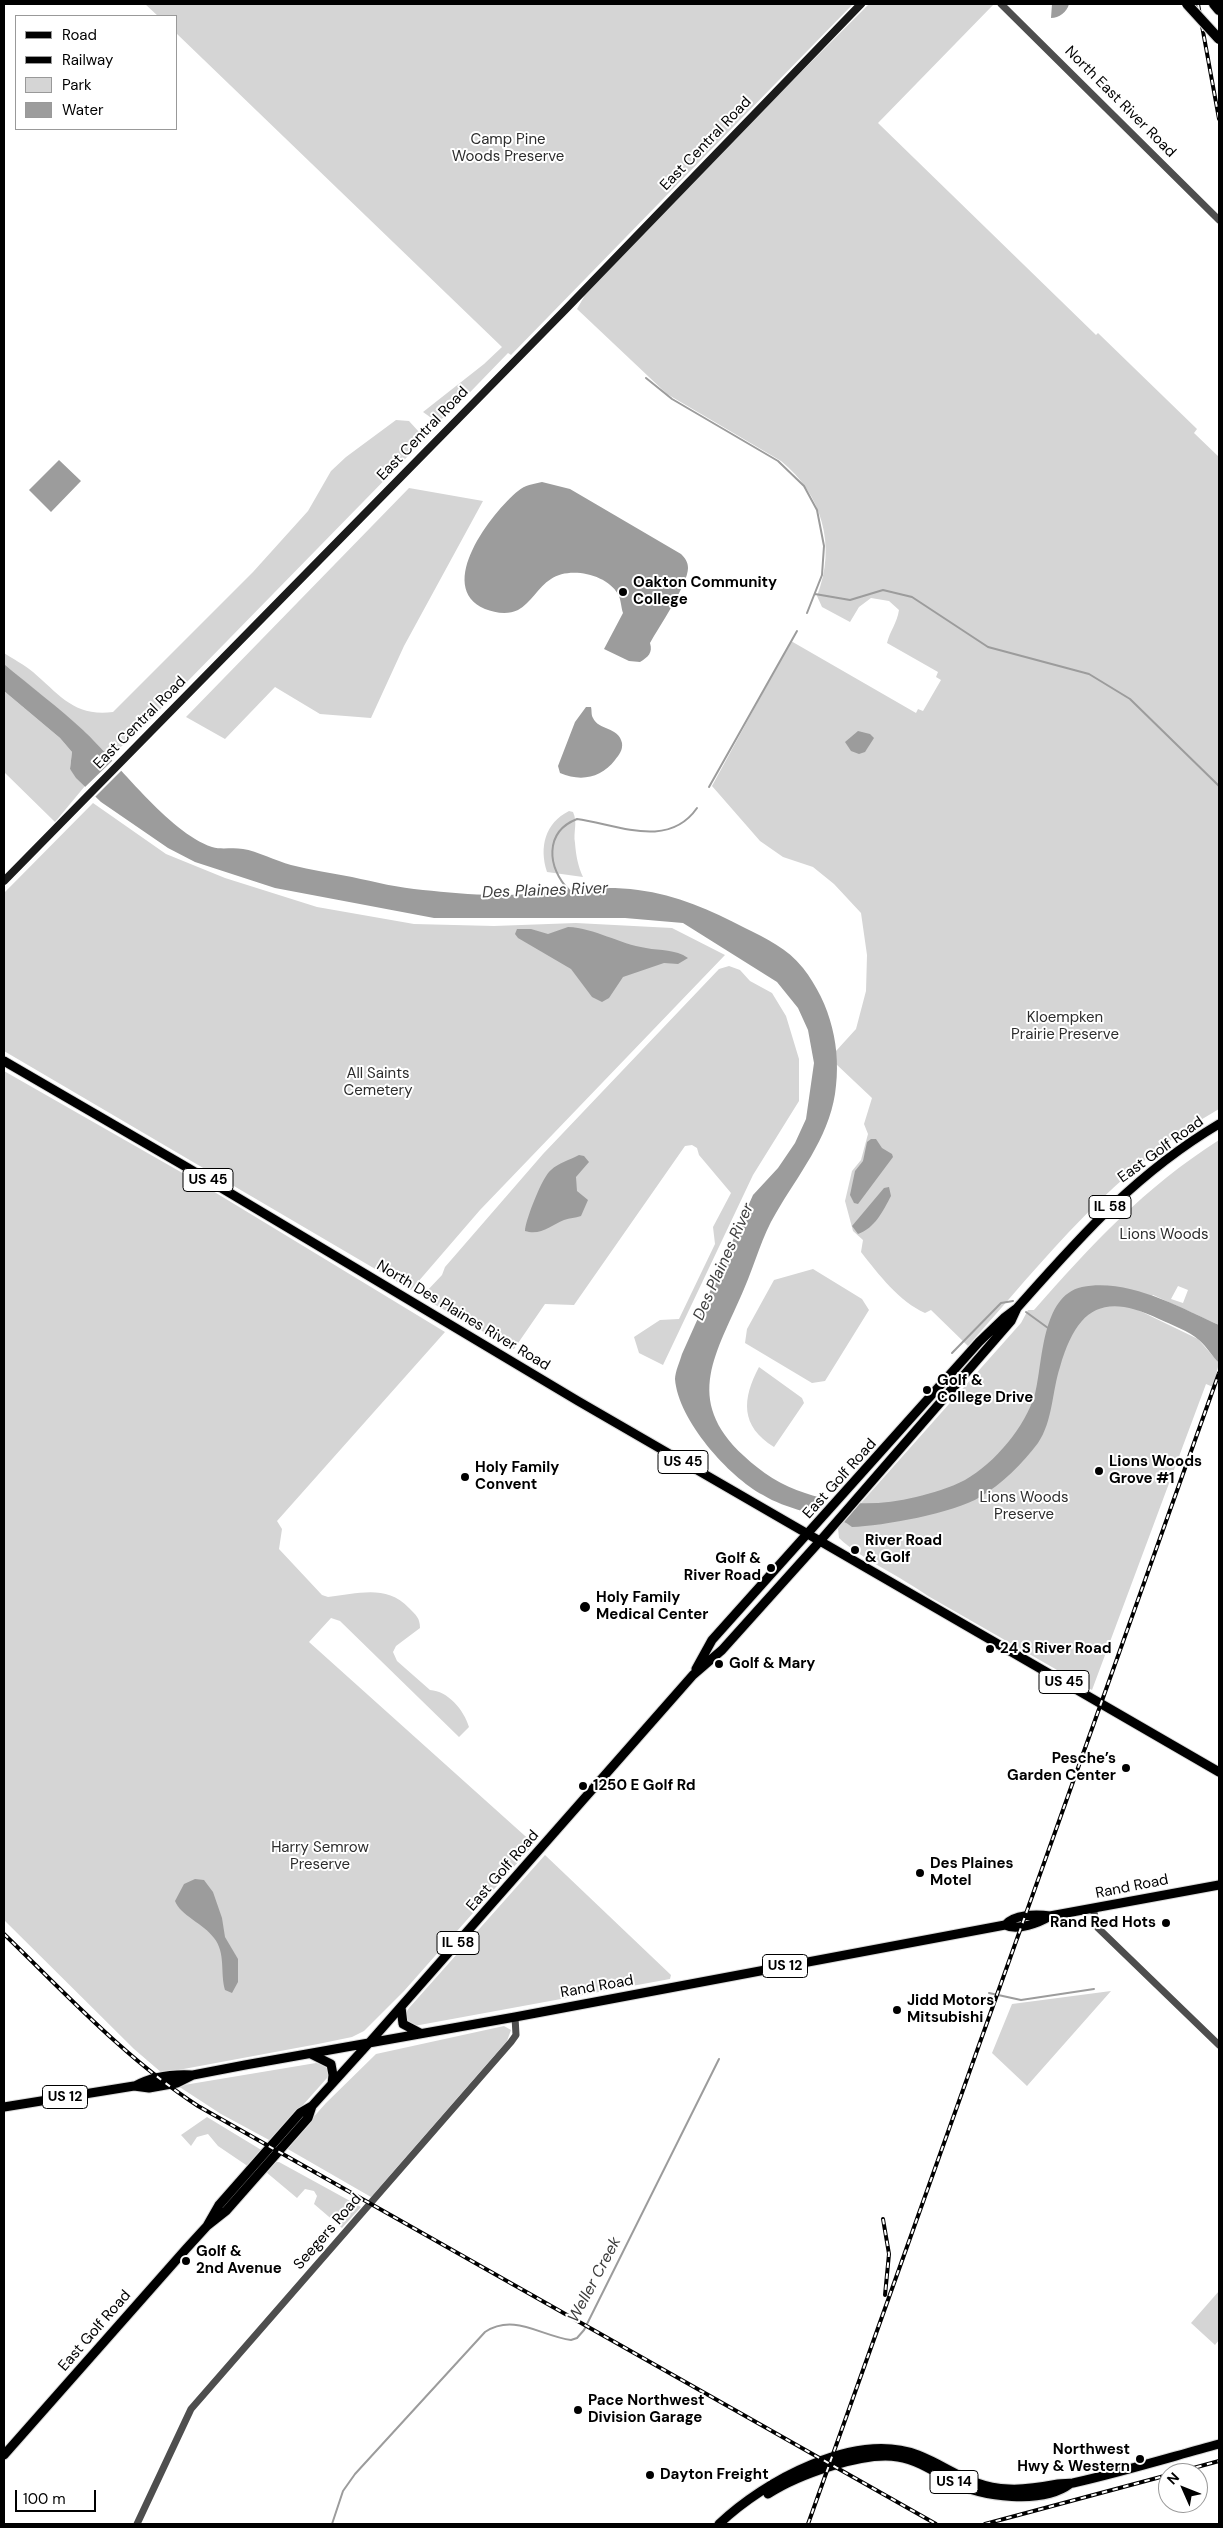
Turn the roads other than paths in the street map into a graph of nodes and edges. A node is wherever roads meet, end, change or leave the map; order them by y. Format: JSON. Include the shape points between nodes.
{"nodes":[{"id":1,"x":860,"y":4,"type":"edge"},
{"id":2,"x":1001,"y":4,"type":"edge"},
{"id":3,"x":1187,"y":4,"type":"edge"},
{"id":4,"x":1214,"y":4,"type":"edge"},
{"id":5,"x":1219,"y":10,"type":"edge"},
{"id":6,"x":1219,"y":39,"type":"edge"},
{"id":7,"x":1219,"y":220,"type":"edge"},
{"id":8,"x":4,"y":881,"type":"edge"},
{"id":9,"x":4,"y":1061,"type":"edge"},
{"id":10,"x":1219,"y":1124,"type":"edge"},
{"id":11,"x":1017,"y":1308,"type":"junction"},
{"id":12,"x":809,"y":1534,"type":"junction"},
{"id":13,"x":820,"y":1541,"type":"junction"},
{"id":14,"x":693,"y":1675,"type":"junction"},
{"id":15,"x":1219,"y":1772,"type":"edge"},
{"id":16,"x":1219,"y":1885,"type":"edge"},
{"id":17,"x":1093,"y":1909,"type":"junction"},
{"id":18,"x":401,"y":2008,"type":"junction"},
{"id":19,"x":515,"y":2017,"type":"junction"},
{"id":20,"x":422,"y":2034,"type":"junction"},
{"id":21,"x":369,"y":2043,"type":"junction"},
{"id":22,"x":1219,"y":2045,"type":"edge"},
{"id":23,"x":311,"y":2053,"type":"junction"},
{"id":24,"x":332,"y":2084,"type":"junction"},
{"id":25,"x":4,"y":2107,"type":"edge"},
{"id":26,"x":1219,"y":2444,"type":"edge"},
{"id":27,"x":4,"y":2455,"type":"edge"},
{"id":28,"x":1070,"y":2484,"type":"junction"},
{"id":29,"x":137,"y":2524,"type":"edge"},
{"id":30,"x":720,"y":2524,"type":"edge"},
{"id":31,"x":728,"y":2524,"type":"edge"}],
"edges":[{"from":1,"to":8,"type":"main road","name":"East Central Road","via":[[572,303]]},
{"from":2,"to":7,"type":"street","name":"North East River Road"},
{"from":3,"to":6,"type":"highway","bridge":true},
{"from":4,"to":5,"type":"highway"},
{"from":9,"to":12,"type":"main road","name":"North Des Plaines River Road","number":"US 45"},
{"from":10,"to":11,"type":"main road","name":"East Golf Road","number":"IL 58","via":[[1170,1156],[1112,1204]]},
{"from":11,"to":12,"type":"main road","name":"East Golf Road","number":"IL 58","via":[[980,1342]]},
{"from":11,"to":13,"type":"main road","name":"East Golf Road","number":"IL 58","via":[[1011,1320]]},
{"from":12,"to":13,"type":"main road","name":"North Des Plaines River Road","number":"US 45"},
{"from":12,"to":14,"type":"main road","name":"East Golf Road","number":"IL 58","via":[[712,1640]]},
{"from":13,"to":14,"type":"main road","name":"East Golf Road","number":"IL 58","via":[[722,1650]]},
{"from":13,"to":15,"type":"main road","name":"North Des Plaines River Road","number":"US 45"},
{"from":14,"to":18,"type":"main road","name":"East Golf Road","number":"IL 58"},
{"from":16,"to":17,"type":"main road","name":"Rand Road","number":"US 12"},
{"from":17,"to":19,"type":"main road","name":"Rand Road","number":"US 12","via":[[1050,1916],[1042,1922],[1011,1928],[1005,1925]]},
{"from":17,"to":22,"type":"street","via":[[1098,1928]]},
{"from":18,"to":20,"type":"main road","via":[[403,2024]]},
{"from":18,"to":21,"type":"main road","name":"East Golf Road","number":"IL 58"},
{"from":19,"to":20,"type":"main road","name":"Rand Road","number":"US 12"},
{"from":19,"to":29,"type":"street","name":"Seegers Road","via":[[516,2035],[511,2042],[191,2409]]},
{"from":20,"to":21,"type":"main road","name":"Rand Road","number":"US 12"},
{"from":21,"to":23,"type":"main road","name":"Rand Road","number":"US 12"},
{"from":21,"to":24,"type":"main road","name":"East Golf Road","number":"IL 58"},
{"from":23,"to":24,"type":"main road","via":[[331,2064]]},
{"from":23,"to":25,"type":"main road","name":"Rand Road","number":"US 12","via":[[149,2088],[131,2086]]},
{"from":24,"to":27,"type":"main road","name":"East Golf Road","number":"IL 58","via":[[312,2106],[300,2113],[219,2205],[207,2226]]},
{"from":26,"to":28,"type":"main road","number":"US 14"},
{"from":28,"to":30,"type":"main road","number":"US 14","via":[[1008,2490],[972,2483],[914,2454],[876,2448],[840,2456],[792,2474],[749,2499]]},
{"from":28,"to":31,"type":"main road","number":"US 14","via":[[1064,2489],[1034,2496],[992,2495],[962,2486],[909,2459],[871,2456],[848,2461],[772,2491]]}]}
